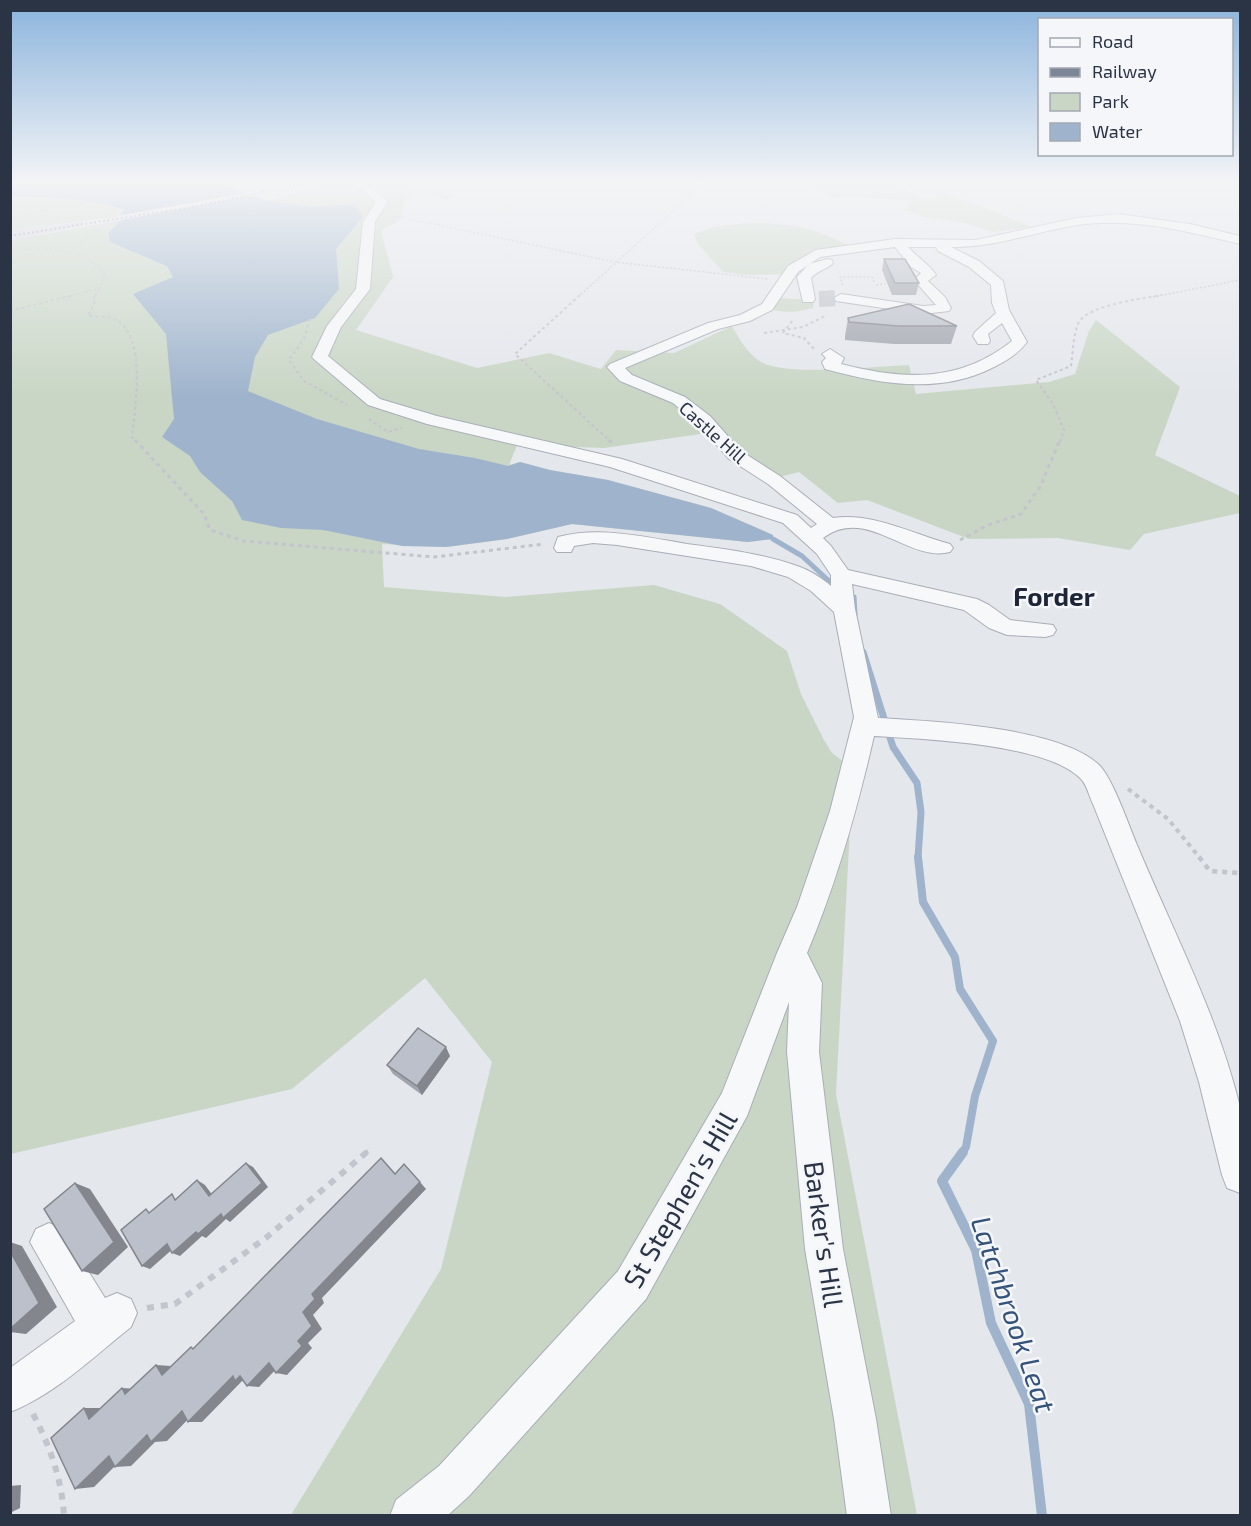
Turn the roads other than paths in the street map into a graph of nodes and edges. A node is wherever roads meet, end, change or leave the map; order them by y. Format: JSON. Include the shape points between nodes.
{"nodes":[{"id":1,"x":366,"y":253,"type":"edge"},
{"id":2,"x":824,"y":253,"type":"edge"},
{"id":3,"x":867,"y":253,"type":"edge"},
{"id":4,"x":907,"y":253,"type":"edge"},
{"id":5,"x":952,"y":253,"type":"edge"},
{"id":6,"x":797,"y":298,"type":"junction"},
{"id":7,"x":841,"y":298,"type":"tunnel mouth"},
{"id":8,"x":1003,"y":315,"type":"junction"},
{"id":9,"x":983,"y":341,"type":"dead end"},
{"id":10,"x":826,"y":360,"type":"road end"},
{"id":11,"x":829,"y":524,"type":"junction"},
{"id":12,"x":811,"y":537,"type":"junction"},
{"id":13,"x":564,"y":544,"type":"road end"},
{"id":14,"x":943,"y":548,"type":"road end"},
{"id":15,"x":841,"y":575,"type":"junction"},
{"id":16,"x":844,"y":609,"type":"junction"},
{"id":17,"x":1045,"y":630,"type":"dead end"},
{"id":18,"x":880,"y":727,"type":"junction"},
{"id":19,"x":792,"y":953,"type":"junction"},
{"id":20,"x":1240,"y":1175,"type":"edge"},
{"id":21,"x":50,"y":1242,"type":"dead end"},
{"id":22,"x":14,"y":1390,"type":"edge"},
{"id":23,"x":412,"y":1515,"type":"edge"},
{"id":24,"x":869,"y":1515,"type":"edge"}],
"edges":[{"from":1,"to":12,"type":"street","via":[[363,289],[334,326],[320,357],[374,402],[433,420],[616,463],[790,519]]},
{"from":2,"to":6,"type":"street","name":"Castle Hill","via":[[816,254],[777,280]]},
{"from":3,"to":6,"type":"street","via":[[814,267],[804,277]]},
{"from":4,"to":7,"type":"street","via":[[926,270],[929,275],[921,280],[944,308],[923,310]]},
{"from":5,"to":8,"type":"street","via":[[999,284],[997,300]]},
{"from":6,"to":11,"type":"street","name":"Castle Hill","via":[[712,326],[615,367],[626,378],[679,400],[704,420],[735,455]]},
{"from":8,"to":9,"type":"street","via":[[982,333]]},
{"from":8,"to":10,"type":"street","via":[[1020,342],[1012,351],[966,374],[919,381],[889,379],[852,372]]},
{"from":11,"to":12,"type":"street"},
{"from":11,"to":14,"type":"street","via":[[842,520],[866,522],[926,546]]},
{"from":12,"to":15,"type":"street"},
{"from":13,"to":16,"type":"street","via":[[593,537],[617,539],[752,560],[795,572]]},
{"from":15,"to":16,"type":"street","name":"St Stephen's Hill"},
{"from":15,"to":17,"type":"street","via":[[969,604],[1008,627]]},
{"from":16,"to":18,"type":"street","name":"St Stephen's Hill","via":[[866,717]]},
{"from":18,"to":19,"type":"street","name":"St Stephen's Hill","via":[[843,811],[812,907]]},
{"from":18,"to":20,"type":"street","via":[[1014,741],[1070,757],[1090,772],[1196,1021]]},
{"from":19,"to":23,"type":"street","name":"St Stephen's Hill","via":[[735,1104],[632,1285],[454,1481]]},
{"from":19,"to":24,"type":"street","name":"Barker's Hill","via":[[806,983],[803,1052],[824,1249]]},
{"from":21,"to":22,"type":"street","via":[[109,1319]]}]}
